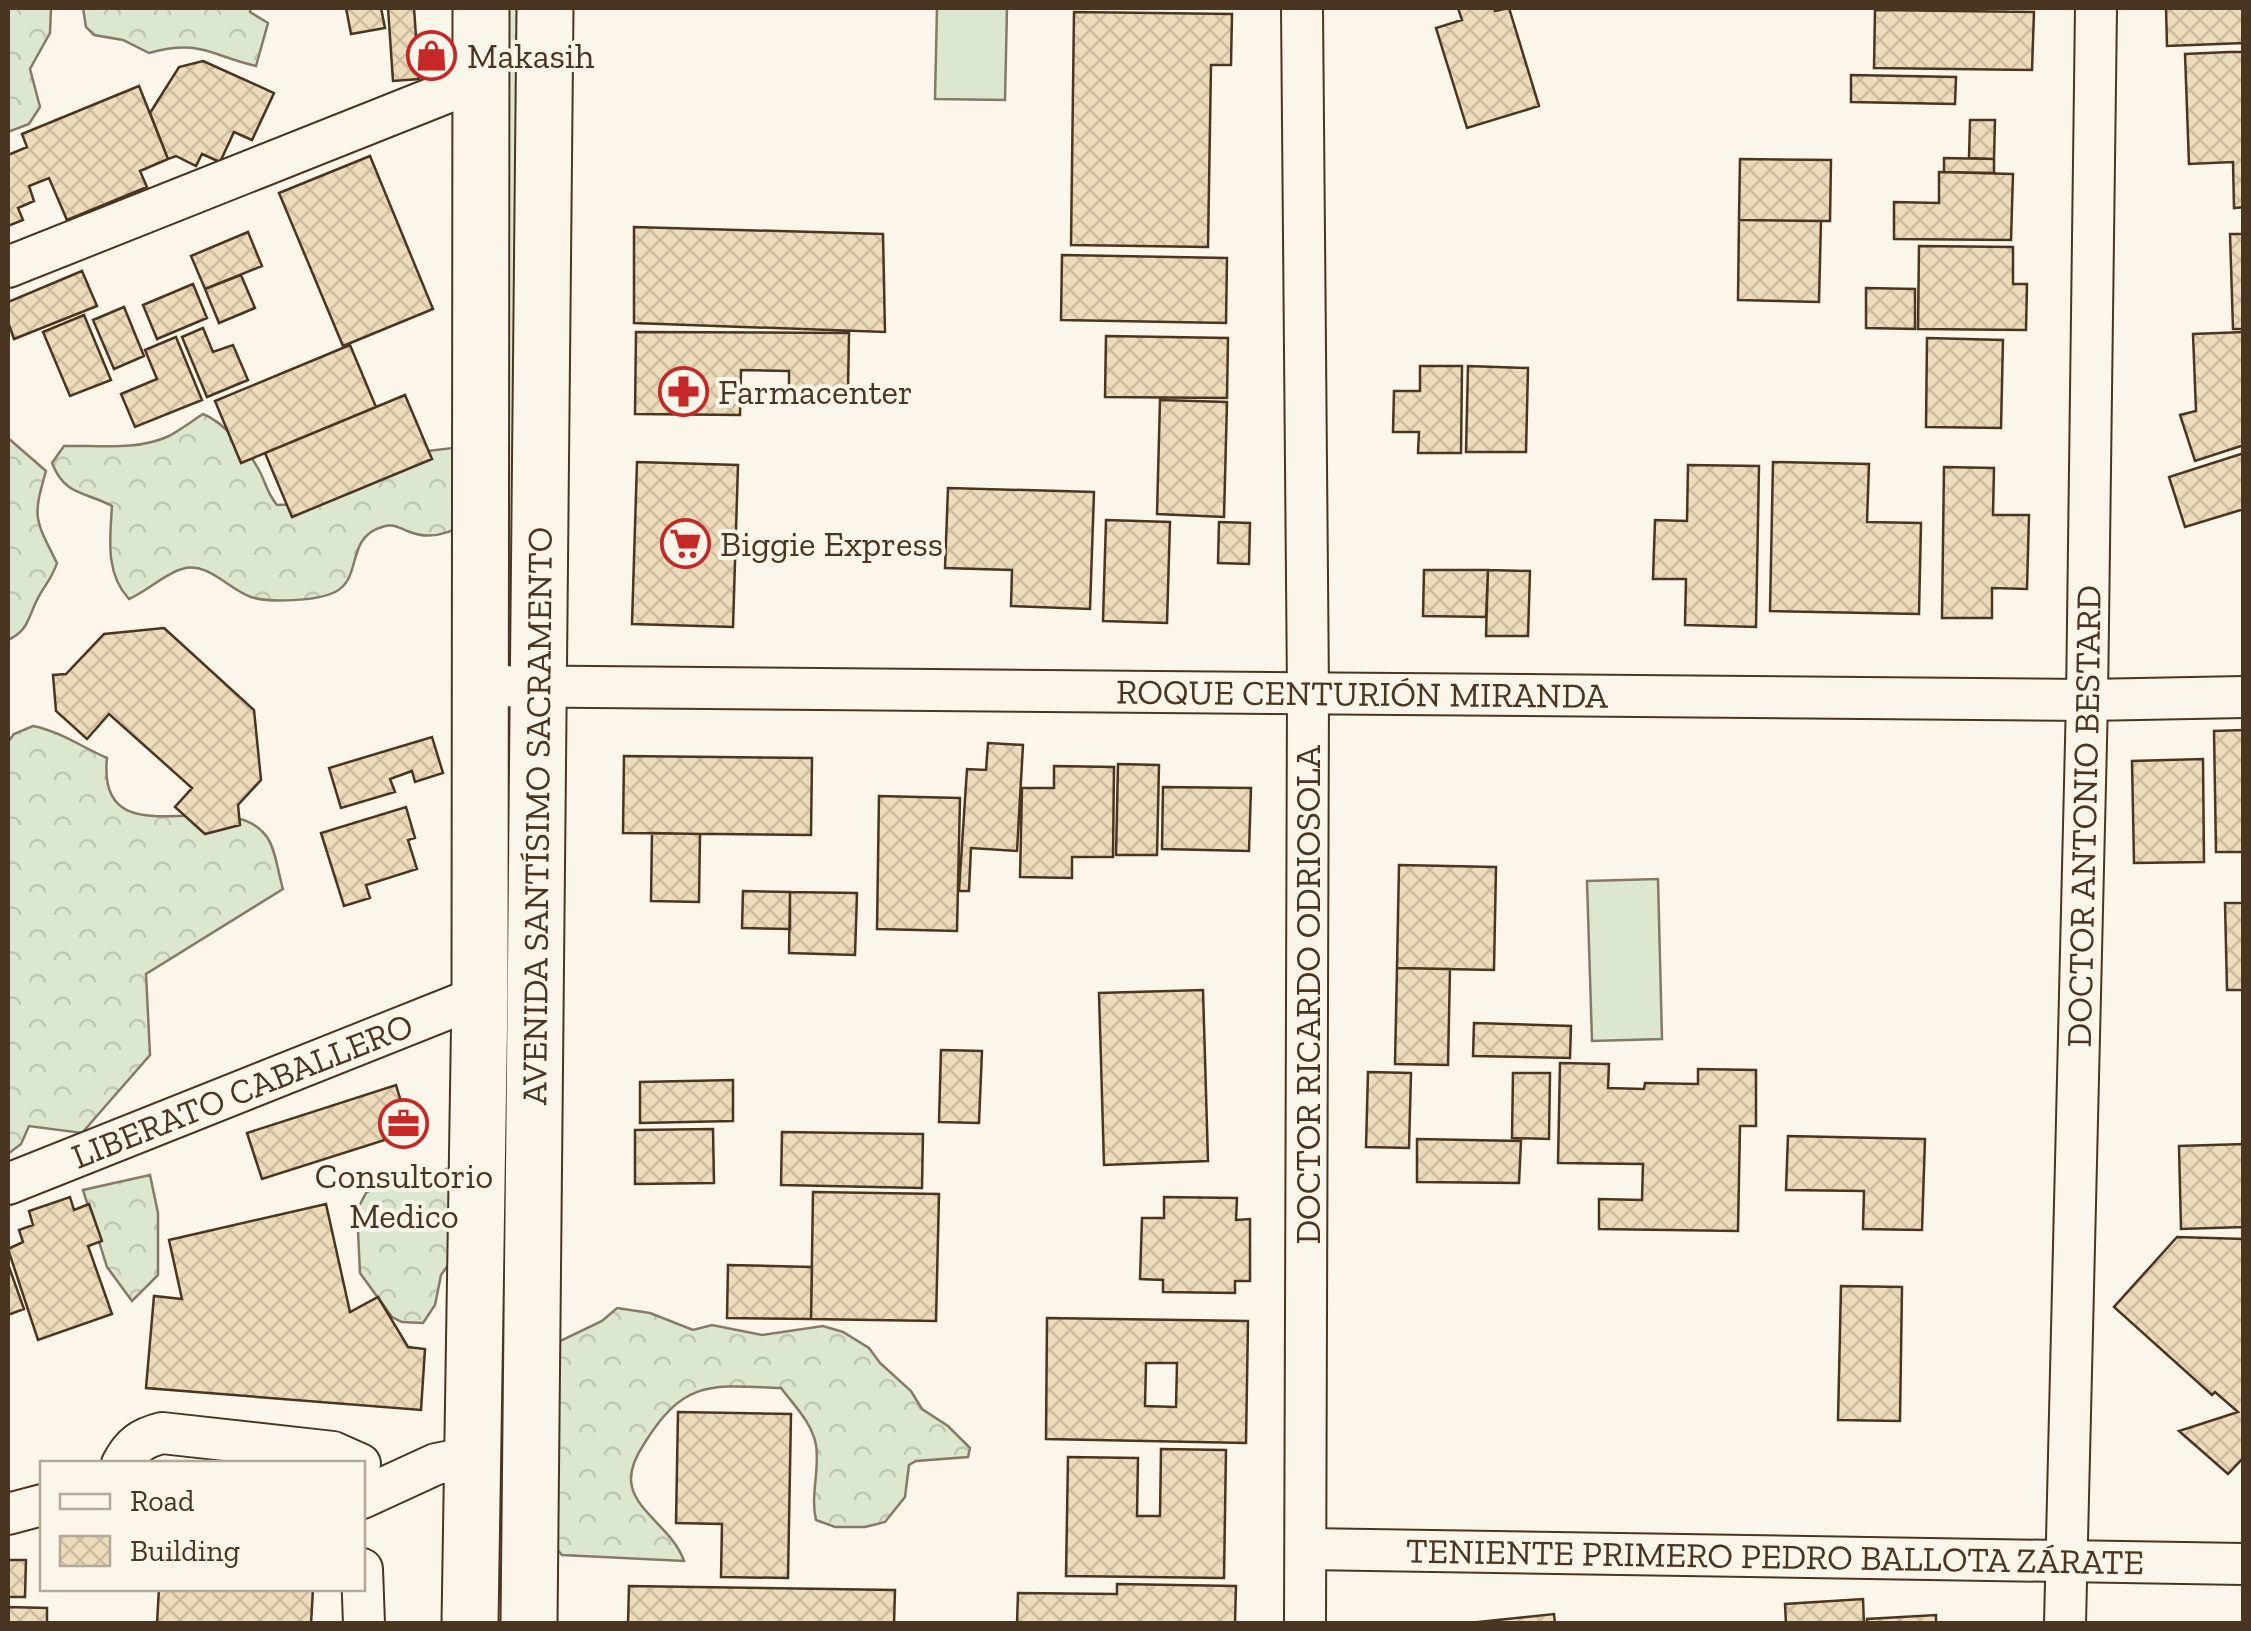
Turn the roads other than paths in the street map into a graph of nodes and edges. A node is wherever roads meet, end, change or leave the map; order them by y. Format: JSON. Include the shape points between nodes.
{"nodes":[{"id":1,"x":481,"y":8,"type":"edge"},
{"id":2,"x":545,"y":8,"type":"edge"},
{"id":3,"x":1302,"y":8,"type":"edge"},
{"id":4,"x":2096,"y":8,"type":"edge"},
{"id":5,"x":481,"y":79,"type":"junction"},
{"id":6,"x":8,"y":267,"type":"edge"},
{"id":7,"x":538,"y":685,"type":"junction"},
{"id":8,"x":480,"y":686,"type":"junction"},
{"id":9,"x":1308,"y":692,"type":"junction"},
{"id":10,"x":2244,"y":698,"type":"edge"},
{"id":11,"x":2087,"y":700,"type":"junction"},
{"id":12,"x":480,"y":996,"type":"junction"},
{"id":13,"x":8,"y":1184,"type":"edge"},
{"id":14,"x":530,"y":1448,"type":"junction"},
{"id":15,"x":472,"y":1457,"type":"junction"},
{"id":16,"x":124,"y":1461,"type":"edge"},
{"id":17,"x":355,"y":1461,"type":"edge"},
{"id":18,"x":374,"y":1469,"type":"edge"},
{"id":19,"x":40,"y":1506,"type":"edge"},
{"id":20,"x":8,"y":1514,"type":"edge"},
{"id":21,"x":1306,"y":1550,"type":"junction"},
{"id":22,"x":2065,"y":1563,"type":"junction"},
{"id":23,"x":2244,"y":1564,"type":"edge"},
{"id":24,"x":363,"y":1591,"type":"edge"},
{"id":25,"x":364,"y":1624,"type":"edge"},
{"id":26,"x":470,"y":1624,"type":"edge"},
{"id":27,"x":528,"y":1624,"type":"edge"},
{"id":28,"x":1305,"y":1624,"type":"edge"},
{"id":29,"x":2065,"y":1624,"type":"edge"}],
"edges":[{"from":1,"to":5,"type":"main road","name":"AVENIDA SANTÍSIMO SACRAMENTO"},
{"from":2,"to":7,"type":"main road","name":"AVENIDA SANTÍSIMO SACRAMENTO"},
{"from":3,"to":9,"type":"street","name":"DOCTOR RICARDO ODRIOSOLA"},
{"from":4,"to":11,"type":"street","name":"DOCTOR ANTONIO BESTARD"},
{"from":5,"to":6,"type":"street"},
{"from":5,"to":8,"type":"main road","name":"AVENIDA SANTÍSIMO SACRAMENTO"},
{"from":7,"to":8,"type":"street","name":"ROQUE CENTURIÓN MIRANDA"},
{"from":7,"to":9,"type":"street","name":"ROQUE CENTURIÓN MIRANDA"},
{"from":7,"to":14,"type":"main road","name":"AVENIDA SANTÍSIMO SACRAMENTO"},
{"from":8,"to":12,"type":"main road","name":"AVENIDA SANTÍSIMO SACRAMENTO"},
{"from":9,"to":11,"type":"street","name":"ROQUE CENTURIÓN MIRANDA"},
{"from":9,"to":21,"type":"street","name":"DOCTOR RICARDO ODRIOSOLA"},
{"from":10,"to":11,"type":"street","name":"ROQUE CENTURIÓN MIRANDA"},
{"from":11,"to":22,"type":"street","name":"DOCTOR ANTONIO BESTARD"},
{"from":12,"to":13,"type":"street","name":"LIBERATO CABALLERO"},
{"from":12,"to":15,"type":"main road","name":"AVENIDA SANTÍSIMO SACRAMENTO"},
{"from":14,"to":15,"type":"main road"},
{"from":14,"to":27,"type":"main road","name":"AVENIDA SANTÍSIMO SACRAMENTO"},
{"from":15,"to":18,"type":"street"},
{"from":15,"to":26,"type":"main road","name":"AVENIDA SANTÍSIMO SACRAMENTO"},
{"from":16,"to":17,"type":"street","via":[[142,1438],[162,1433],[333,1452]]},
{"from":19,"to":20,"type":"street"},
{"from":21,"to":22,"type":"street","name":"TENIENTE PRIMERO PEDRO BALLOTA ZÁRATE"},
{"from":21,"to":28,"type":"street","name":"DOCTOR RICARDO ODRIOSOLA"},
{"from":22,"to":23,"type":"street","name":"TENIENTE PRIMERO PEDRO BALLOTA ZÁRATE"},
{"from":22,"to":29,"type":"street","name":"DOCTOR ANTONIO BESTARD"},
{"from":24,"to":25,"type":"street"}]}
